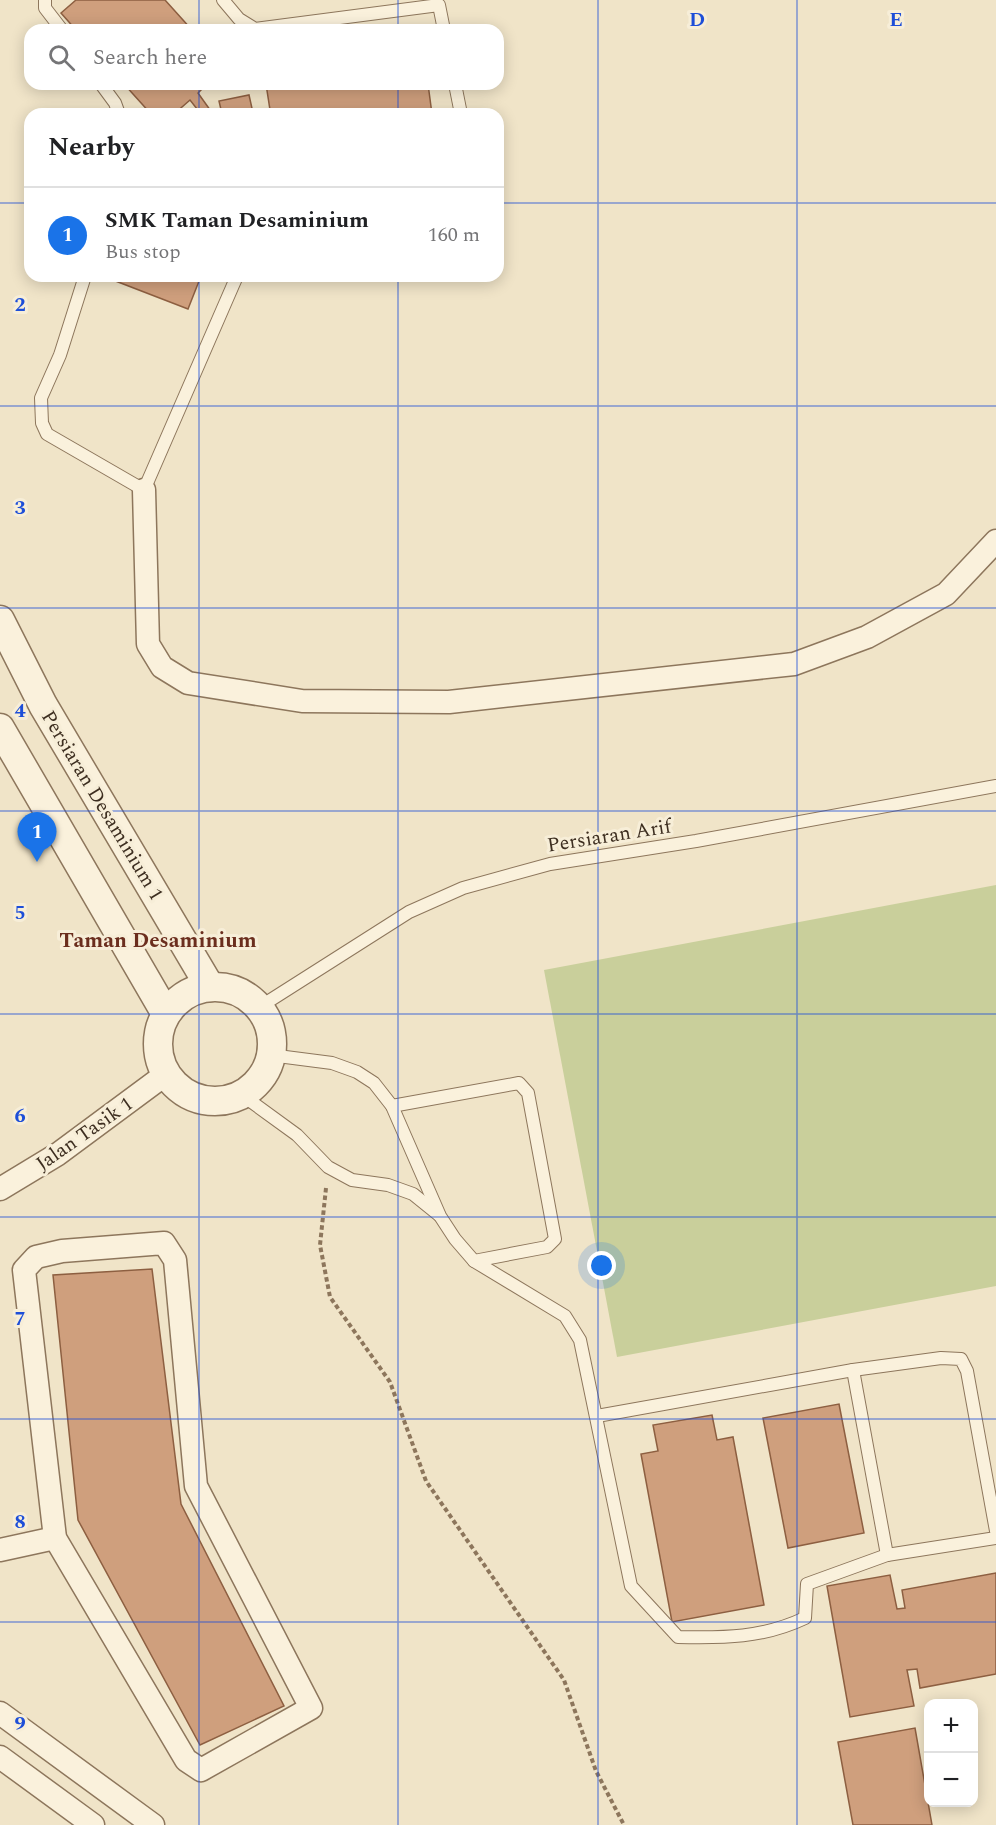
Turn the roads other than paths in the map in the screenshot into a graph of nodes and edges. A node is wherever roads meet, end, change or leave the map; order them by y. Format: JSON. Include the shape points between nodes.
{"nodes":[{"id":1,"x":45,"y":0,"type":"edge"},
{"id":2,"x":223,"y":0,"type":"edge"},
{"id":3,"x":57,"y":24,"type":"edge"},
{"id":4,"x":248,"y":24,"type":"edge"},
{"id":5,"x":293,"y":24,"type":"edge"},
{"id":6,"x":443,"y":24,"type":"edge"},
{"id":7,"x":105,"y":90,"type":"edge"},
{"id":8,"x":456,"y":90,"type":"edge"},
{"id":9,"x":117,"y":108,"type":"edge"},
{"id":10,"x":461,"y":108,"type":"edge"},
{"id":11,"x":83,"y":282,"type":"edge"},
{"id":12,"x":234,"y":282,"type":"edge"},
{"id":13,"x":144,"y":490,"type":"junction"},
{"id":14,"x":996,"y":541,"type":"edge"},
{"id":15,"x":0,"y":620,"type":"edge"},
{"id":16,"x":0,"y":728,"type":"edge"},
{"id":17,"x":996,"y":786,"type":"edge"},
{"id":18,"x":210,"y":987,"type":"junction"},
{"id":19,"x":258,"y":1008,"type":"junction"},
{"id":20,"x":166,"y":1014,"type":"junction"},
{"id":21,"x":270,"y":1055,"type":"junction"},
{"id":22,"x":166,"y":1074,"type":"junction"},
{"id":23,"x":242,"y":1095,"type":"junction"},
{"id":24,"x":392,"y":1106,"type":"junction"},
{"id":25,"x":0,"y":1189,"type":"edge"},
{"id":26,"x":440,"y":1216,"type":"junction"},
{"id":27,"x":474,"y":1261,"type":"junction"},
{"id":28,"x":853,"y":1370,"type":"junction"},
{"id":29,"x":597,"y":1416,"type":"junction"},
{"id":30,"x":996,"y":1531,"type":"edge"},
{"id":31,"x":55,"y":1538,"type":"junction"},
{"id":32,"x":996,"y":1538,"type":"edge"},
{"id":33,"x":0,"y":1550,"type":"edge"},
{"id":34,"x":886,"y":1555,"type":"junction"},
{"id":35,"x":0,"y":1713,"type":"edge"},
{"id":36,"x":0,"y":1756,"type":"edge"},
{"id":37,"x":93,"y":1825,"type":"edge"},
{"id":38,"x":153,"y":1825,"type":"edge"}],
"edges":[{"from":1,"to":3,"type":"lane","via":[[45,8]]},
{"from":2,"to":4,"type":"lane"},
{"from":5,"to":6,"type":"lane","via":[[439,5]]},
{"from":7,"to":9,"type":"lane"},
{"from":8,"to":10,"type":"lane"},
{"from":11,"to":13,"type":"lane","via":[[60,355],[41,398],[42,423],[47,434]]},
{"from":12,"to":13,"type":"lane"},
{"from":13,"to":14,"type":"street","via":[[148,644],[162,667],[188,683],[302,701],[449,702],[794,664],[867,637],[946,594]]},
{"from":15,"to":18,"type":"street","name":"Persiaran Desaminium 1","via":[[43,705]]},
{"from":16,"to":20,"type":"street"},
{"from":17,"to":19,"type":"lane","name":"Persiaran Arif","via":[[550,864],[463,888],[409,912]]},
{"from":18,"to":19,"type":"street","via":[[245,996]]},
{"from":18,"to":20,"type":"street","via":[[178,1000]]},
{"from":19,"to":21,"type":"street","via":[[267,1022]]},
{"from":20,"to":22,"type":"street","via":[[158,1043]]},
{"from":21,"to":23,"type":"street","via":[[265,1071]]},
{"from":21,"to":24,"type":"lane","via":[[332,1063],[357,1072],[374,1083]]},
{"from":22,"to":23,"type":"street","via":[[192,1097],[208,1101]]},
{"from":22,"to":25,"type":"street","name":"Jalan Tasik 1","via":[[58,1154]]},
{"from":23,"to":26,"type":"lane","via":[[297,1135],[328,1167],[352,1180],[388,1185],[413,1194]]},
{"from":24,"to":26,"type":"lane"},
{"from":24,"to":27,"type":"lane","via":[[519,1083],[528,1093],[555,1239],[547,1247]]},
{"from":26,"to":27,"type":"lane"},
{"from":27,"to":29,"type":"lane","via":[[565,1316],[580,1340]]},
{"from":28,"to":29,"type":"lane"},
{"from":28,"to":30,"type":"lane","via":[[941,1358],[961,1359]]},
{"from":28,"to":34,"type":"lane"},
{"from":29,"to":34,"type":"lane","via":[[631,1586],[678,1637],[736,1638],[786,1627],[805,1618],[807,1584]]},
{"from":31,"to":31,"type":"street","via":[[24,1270],[36,1257],[63,1251],[164,1244],[175,1260],[196,1486],[311,1708],[201,1770],[186,1760]]},
{"from":31,"to":33,"type":"street"},
{"from":32,"to":34,"type":"lane"},
{"from":35,"to":38,"type":"street"},
{"from":36,"to":37,"type":"street"}]}
